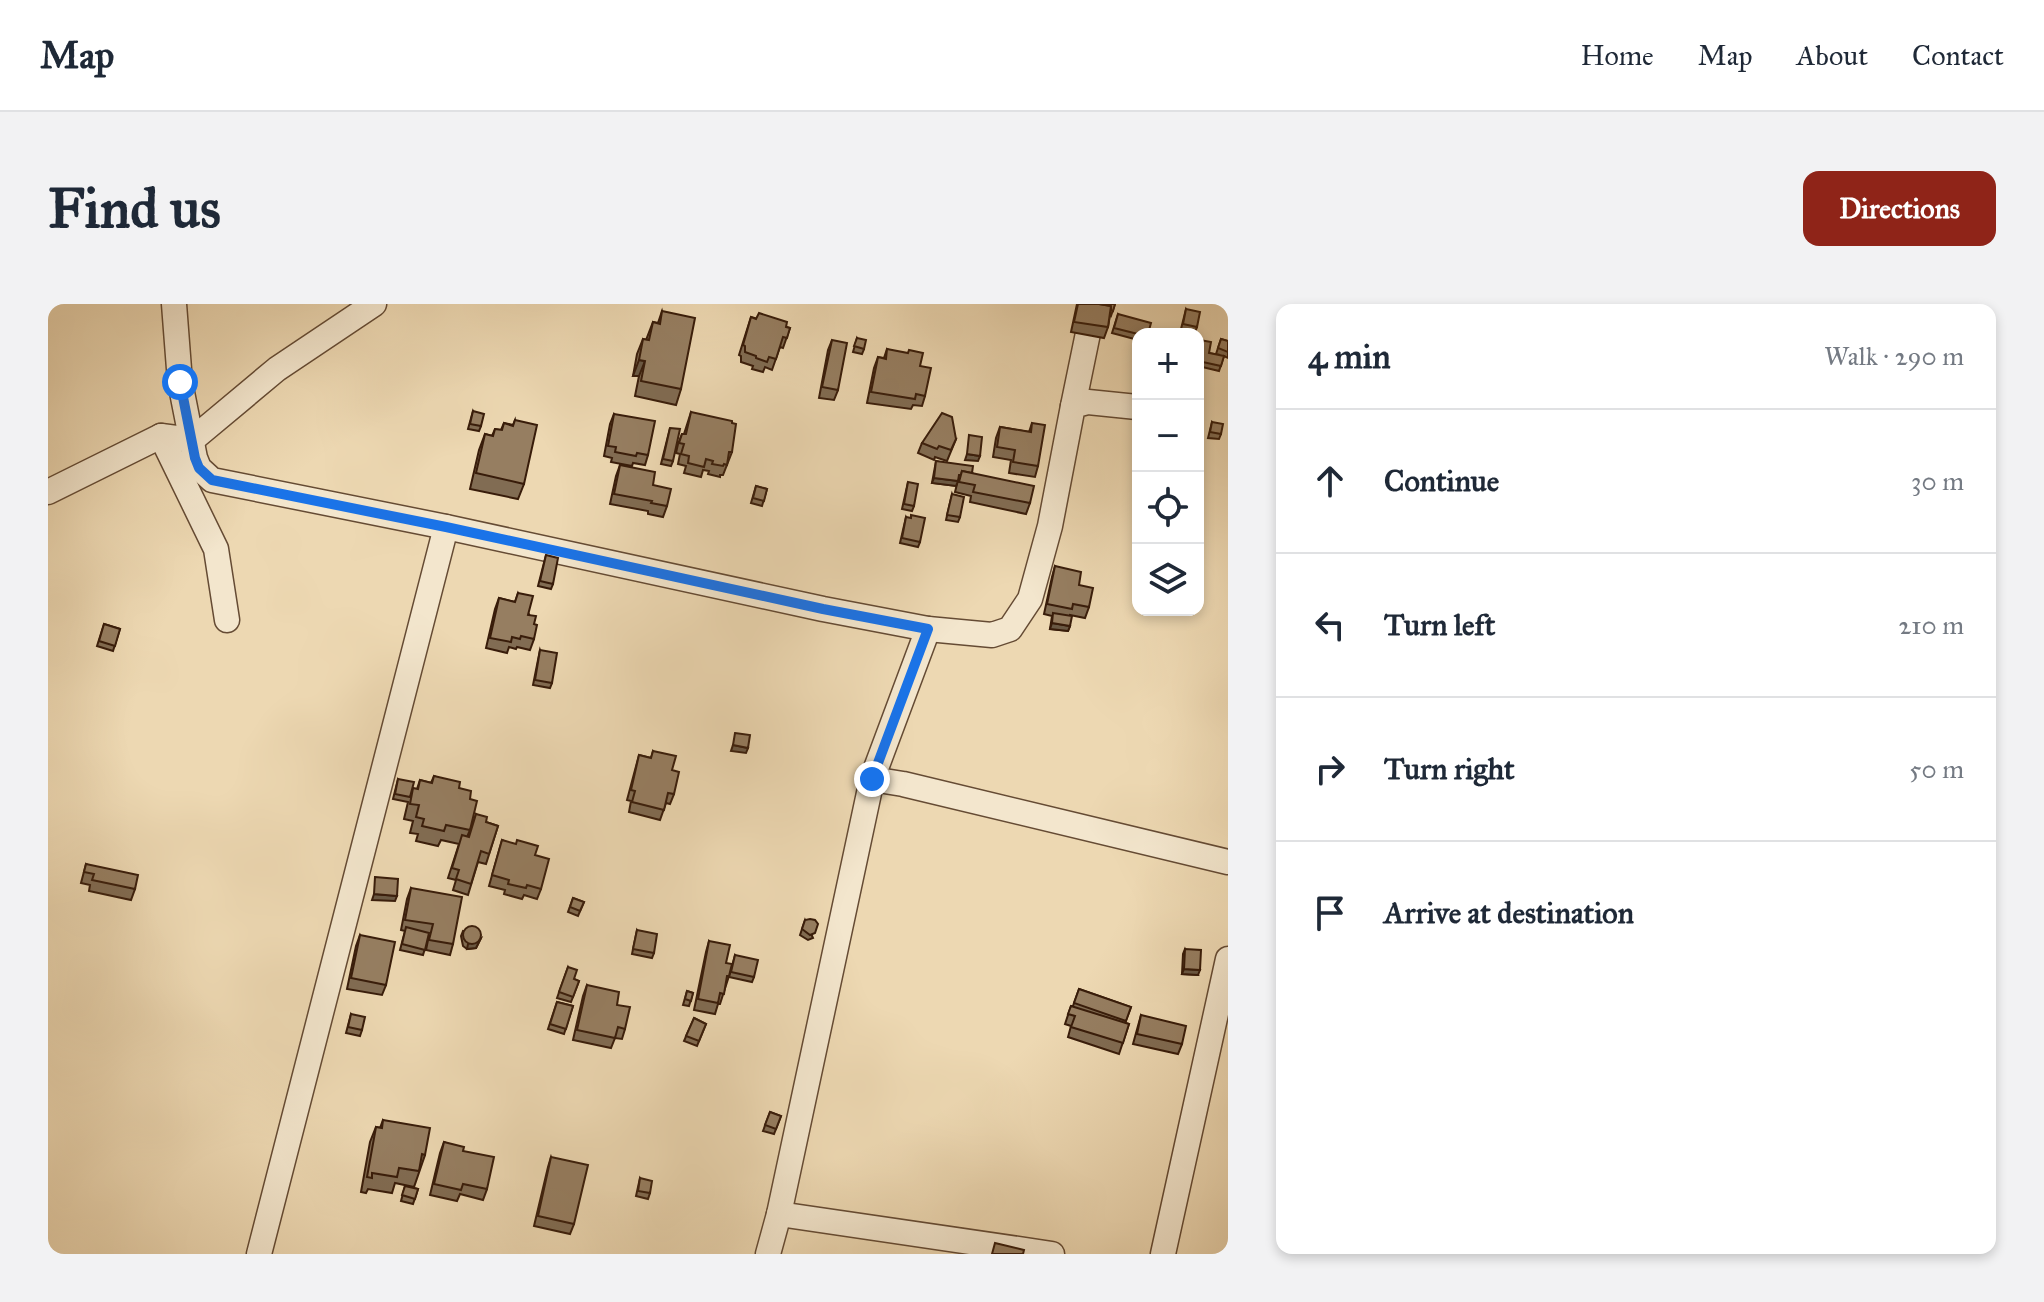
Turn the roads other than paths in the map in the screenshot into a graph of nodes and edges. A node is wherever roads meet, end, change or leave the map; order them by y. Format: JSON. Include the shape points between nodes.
{"nodes":[{"id":1,"x":174,"y":304,"type":"edge"},
{"id":2,"x":374,"y":304,"type":"edge"},
{"id":3,"x":1094,"y":304,"type":"edge"},
{"id":4,"x":1073,"y":406,"type":"junction"},
{"id":5,"x":1132,"y":406,"type":"edge"},
{"id":6,"x":161,"y":436,"type":"junction"},
{"id":7,"x":192,"y":440,"type":"junction"},
{"id":8,"x":48,"y":492,"type":"edge"},
{"id":9,"x":446,"y":527,"type":"junction"},
{"id":10,"x":227,"y":620,"type":"dead end"},
{"id":11,"x":928,"y":629,"type":"junction"},
{"id":12,"x":872,"y":779,"type":"junction"},
{"id":13,"x":1228,"y":862,"type":"edge"},
{"id":14,"x":1228,"y":959,"type":"edge"},
{"id":15,"x":779,"y":1214,"type":"junction"},
{"id":16,"x":259,"y":1254,"type":"edge"},
{"id":17,"x":768,"y":1254,"type":"edge"},
{"id":18,"x":1052,"y":1254,"type":"edge"},
{"id":19,"x":1163,"y":1254,"type":"edge"}],
"edges":[{"from":1,"to":7,"type":"street","via":[[180,382]]},
{"from":2,"to":7,"type":"street","via":[[277,369]]},
{"from":3,"to":4,"type":"street"},
{"from":4,"to":5,"type":"street","via":[[1088,402]]},
{"from":4,"to":11,"type":"street","via":[[1042,561],[1020,617],[1010,629],[992,635]]},
{"from":6,"to":7,"type":"street"},
{"from":6,"to":8,"type":"street"},
{"from":6,"to":10,"type":"street","via":[[216,549]]},
{"from":7,"to":9,"type":"street","via":[[199,468],[212,480]]},
{"from":9,"to":11,"type":"street"},
{"from":9,"to":16,"type":"street"},
{"from":11,"to":12,"type":"street"},
{"from":12,"to":13,"type":"street"},
{"from":12,"to":15,"type":"street"},
{"from":14,"to":19,"type":"street"},
{"from":15,"to":17,"type":"street"},
{"from":15,"to":18,"type":"street"}]}
